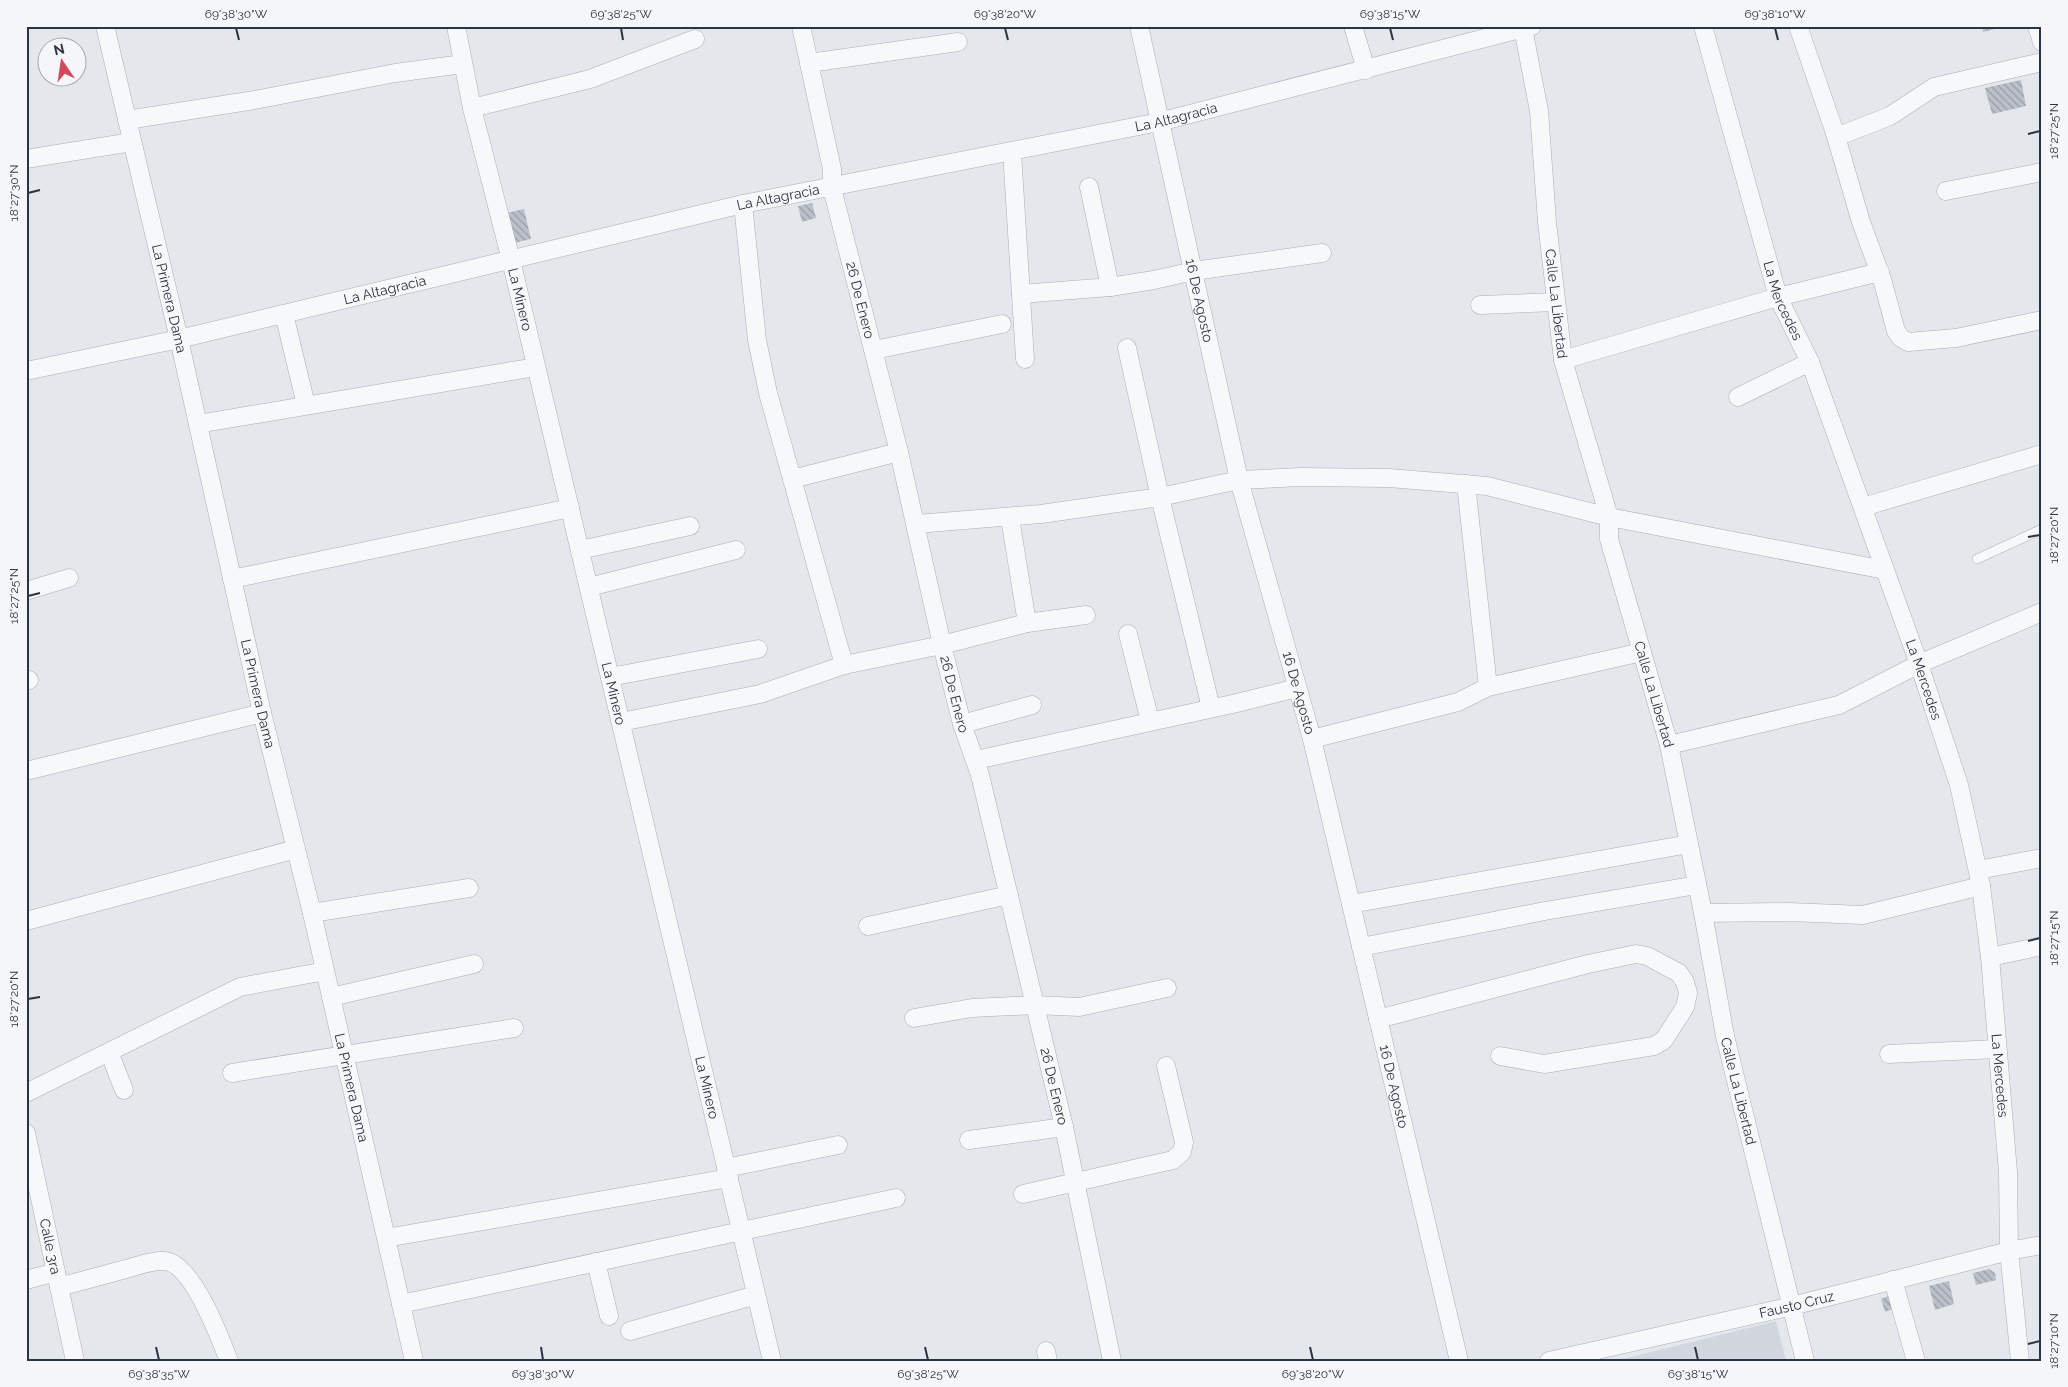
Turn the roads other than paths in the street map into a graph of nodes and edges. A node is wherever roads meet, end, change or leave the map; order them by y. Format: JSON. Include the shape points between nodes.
{"nodes":[{"id":1,"x":104,"y":26,"type":"edge"},
{"id":2,"x":456,"y":26,"type":"edge"},
{"id":3,"x":801,"y":26,"type":"edge"},
{"id":4,"x":1138,"y":26,"type":"edge"},
{"id":5,"x":1353,"y":26,"type":"edge"},
{"id":6,"x":1703,"y":26,"type":"edge"},
{"id":7,"x":1798,"y":26,"type":"edge"},
{"id":8,"x":2037,"y":26,"type":"edge"},
{"id":9,"x":1527,"y":27,"type":"edge"},
{"id":10,"x":695,"y":39,"type":"dead end"},
{"id":11,"x":958,"y":42,"type":"dead end"},
{"id":12,"x":2042,"y":42,"type":"edge"},
{"id":13,"x":2042,"y":62,"type":"edge"},
{"id":14,"x":809,"y":63,"type":"junction"},
{"id":15,"x":463,"y":64,"type":"junction"},
{"id":16,"x":1366,"y":70,"type":"junction"},
{"id":17,"x":472,"y":108,"type":"junction"},
{"id":18,"x":127,"y":120,"type":"junction"},
{"id":19,"x":1159,"y":122,"type":"junction"},
{"id":20,"x":1835,"y":133,"type":"junction"},
{"id":21,"x":132,"y":142,"type":"junction"},
{"id":22,"x":1012,"y":152,"type":"junction"},
{"id":23,"x":26,"y":160,"type":"edge"},
{"id":24,"x":2042,"y":172,"type":"edge"},
{"id":25,"x":1089,"y":187,"type":"dead end"},
{"id":26,"x":832,"y":188,"type":"junction"},
{"id":27,"x":1946,"y":191,"type":"dead end"},
{"id":28,"x":743,"y":204,"type":"junction"},
{"id":29,"x":1322,"y":253,"type":"dead end"},
{"id":30,"x":511,"y":260,"type":"junction"},
{"id":31,"x":1194,"y":271,"type":"junction"},
{"id":32,"x":1880,"y":272,"type":"junction"},
{"id":33,"x":1110,"y":287,"type":"junction"},
{"id":34,"x":1021,"y":294,"type":"junction"},
{"id":35,"x":1778,"y":297,"type":"junction"},
{"id":36,"x":1556,"y":302,"type":"junction"},
{"id":37,"x":1480,"y":305,"type":"dead end"},
{"id":38,"x":284,"y":314,"type":"junction"},
{"id":39,"x":2042,"y":320,"type":"edge"},
{"id":40,"x":1002,"y":324,"type":"dead end"},
{"id":41,"x":179,"y":339,"type":"junction"},
{"id":42,"x":1127,"y":348,"type":"dead end"},
{"id":43,"x":874,"y":350,"type":"junction"},
{"id":44,"x":1025,"y":359,"type":"dead end"},
{"id":45,"x":1563,"y":360,"type":"junction"},
{"id":46,"x":1810,"y":362,"type":"junction"},
{"id":47,"x":536,"y":366,"type":"junction"},
{"id":48,"x":26,"y":371,"type":"edge"},
{"id":49,"x":1738,"y":397,"type":"dead end"},
{"id":50,"x":306,"y":405,"type":"junction"},
{"id":51,"x":198,"y":424,"type":"junction"},
{"id":52,"x":900,"y":452,"type":"junction"},
{"id":53,"x":2042,"y":454,"type":"edge"},
{"id":54,"x":792,"y":479,"type":"junction"},
{"id":55,"x":1239,"y":480,"type":"junction"},
{"id":56,"x":1466,"y":484,"type":"junction"},
{"id":57,"x":1160,"y":497,"type":"junction"},
{"id":58,"x":1863,"y":507,"type":"junction"},
{"id":59,"x":570,"y":508,"type":"junction"},
{"id":60,"x":1609,"y":517,"type":"junction"},
{"id":61,"x":1010,"y":518,"type":"junction"},
{"id":62,"x":916,"y":524,"type":"junction"},
{"id":63,"x":690,"y":526,"type":"dead end"},
{"id":64,"x":2042,"y":529,"type":"edge"},
{"id":65,"x":580,"y":550,"type":"junction"},
{"id":66,"x":736,"y":550,"type":"dead end"},
{"id":67,"x":1977,"y":559,"type":"dead end"},
{"id":68,"x":1885,"y":570,"type":"junction"},
{"id":69,"x":69,"y":578,"type":"dead end"},
{"id":70,"x":232,"y":579,"type":"junction"},
{"id":71,"x":589,"y":588,"type":"junction"},
{"id":72,"x":26,"y":591,"type":"edge"},
{"id":73,"x":2042,"y":612,"type":"edge"},
{"id":74,"x":1086,"y":616,"type":"dead end"},
{"id":75,"x":1027,"y":623,"type":"junction"},
{"id":76,"x":1128,"y":634,"type":"dead end"},
{"id":77,"x":942,"y":644,"type":"junction"},
{"id":78,"x":758,"y":649,"type":"dead end"},
{"id":79,"x":1642,"y":652,"type":"junction"},
{"id":80,"x":1919,"y":664,"type":"junction"},
{"id":81,"x":844,"y":665,"type":"junction"},
{"id":82,"x":610,"y":677,"type":"junction"},
{"id":83,"x":1488,"y":687,"type":"junction"},
{"id":84,"x":1297,"y":688,"type":"junction"},
{"id":85,"x":1032,"y":705,"type":"dead end"},
{"id":86,"x":1211,"y":708,"type":"junction"},
{"id":87,"x":262,"y":713,"type":"junction"},
{"id":88,"x":621,"y":722,"type":"junction"},
{"id":89,"x":1150,"y":722,"type":"junction"},
{"id":90,"x":962,"y":724,"type":"junction"},
{"id":91,"x":1312,"y":739,"type":"junction"},
{"id":92,"x":1668,"y":745,"type":"junction"},
{"id":93,"x":976,"y":760,"type":"junction"},
{"id":94,"x":26,"y":771,"type":"edge"},
{"id":95,"x":1689,"y":844,"type":"junction"},
{"id":96,"x":296,"y":849,"type":"junction"},
{"id":97,"x":2042,"y":858,"type":"edge"},
{"id":98,"x":1980,"y":878,"type":"junction"},
{"id":99,"x":1697,"y":886,"type":"junction"},
{"id":100,"x":469,"y":888,"type":"dead end"},
{"id":101,"x":1009,"y":895,"type":"junction"},
{"id":102,"x":1351,"y":904,"type":"junction"},
{"id":103,"x":312,"y":913,"type":"junction"},
{"id":104,"x":1703,"y":913,"type":"junction"},
{"id":105,"x":26,"y":921,"type":"edge"},
{"id":106,"x":868,"y":926,"type":"dead end"},
{"id":107,"x":2042,"y":946,"type":"edge"},
{"id":108,"x":1361,"y":947,"type":"junction"},
{"id":109,"x":1990,"y":957,"type":"junction"},
{"id":110,"x":474,"y":964,"type":"dead end"},
{"id":111,"x":325,"y":972,"type":"junction"},
{"id":112,"x":1167,"y":988,"type":"dead end"},
{"id":113,"x":331,"y":997,"type":"junction"},
{"id":114,"x":1036,"y":1005,"type":"junction"},
{"id":115,"x":914,"y":1018,"type":"dead end"},
{"id":116,"x":1378,"y":1019,"type":"junction"},
{"id":117,"x":514,"y":1028,"type":"dead end"},
{"id":118,"x":1997,"y":1049,"type":"junction"},
{"id":119,"x":109,"y":1052,"type":"junction"},
{"id":120,"x":344,"y":1054,"type":"junction"},
{"id":121,"x":1889,"y":1054,"type":"dead end"},
{"id":122,"x":1500,"y":1056,"type":"dead end"},
{"id":123,"x":1166,"y":1066,"type":"dead end"},
{"id":124,"x":232,"y":1073,"type":"dead end"},
{"id":125,"x":124,"y":1090,"type":"dead end"},
{"id":126,"x":26,"y":1093,"type":"edge"},
{"id":127,"x":1064,"y":1126,"type":"junction"},
{"id":128,"x":26,"y":1133,"type":"edge"},
{"id":129,"x":969,"y":1140,"type":"dead end"},
{"id":130,"x":838,"y":1144,"type":"dead end"},
{"id":131,"x":728,"y":1173,"type":"junction"},
{"id":132,"x":1076,"y":1183,"type":"junction"},
{"id":133,"x":1023,"y":1194,"type":"dead end"},
{"id":134,"x":896,"y":1198,"type":"dead end"},
{"id":135,"x":741,"y":1230,"type":"junction"},
{"id":136,"x":386,"y":1238,"type":"junction"},
{"id":137,"x":2042,"y":1245,"type":"edge"},
{"id":138,"x":2009,"y":1251,"type":"junction"},
{"id":139,"x":596,"y":1262,"type":"junction"},
{"id":140,"x":26,"y":1280,"type":"edge"},
{"id":141,"x":57,"y":1280,"type":"junction"},
{"id":142,"x":1892,"y":1280,"type":"junction"},
{"id":143,"x":756,"y":1295,"type":"junction"},
{"id":144,"x":401,"y":1304,"type":"junction"},
{"id":145,"x":1792,"y":1306,"type":"junction"},
{"id":146,"x":609,"y":1316,"type":"dead end"},
{"id":147,"x":630,"y":1331,"type":"dead end"},
{"id":148,"x":75,"y":1361,"type":"edge"},
{"id":149,"x":230,"y":1361,"type":"edge"},
{"id":150,"x":414,"y":1361,"type":"edge"},
{"id":151,"x":772,"y":1361,"type":"edge"},
{"id":152,"x":1112,"y":1361,"type":"edge"},
{"id":153,"x":1459,"y":1361,"type":"edge"},
{"id":154,"x":1549,"y":1361,"type":"edge"},
{"id":155,"x":1805,"y":1361,"type":"edge"},
{"id":156,"x":1916,"y":1361,"type":"edge"},
{"id":157,"x":2020,"y":1361,"type":"edge"}],
"edges":[{"from":1,"to":18,"type":"street","name":"La Primera Dama"},
{"from":2,"to":15,"type":"street","name":"La Minero"},
{"from":3,"to":14,"type":"street","name":"26 De Enero"},
{"from":4,"to":19,"type":"street","name":"16 De Agosto"},
{"from":5,"to":16,"type":"street"},
{"from":6,"to":35,"type":"street","name":"La Mercedes"},
{"from":7,"to":20,"type":"street"},
{"from":8,"to":12,"type":"street"},
{"from":9,"to":16,"type":"street","name":"La Altagracia"},
{"from":9,"to":36,"type":"street","name":"Calle La Libertad","via":[[1539,111]]},
{"from":10,"to":17,"type":"street","via":[[590,79]]},
{"from":11,"to":14,"type":"street"},
{"from":13,"to":20,"type":"street","via":[[1934,87],[1885,118],[1844,134]]},
{"from":14,"to":26,"type":"street","name":"26 De Enero","via":[[832,169]]},
{"from":15,"to":17,"type":"street","name":"La Minero"},
{"from":15,"to":18,"type":"street"},
{"from":16,"to":19,"type":"street","name":"La Altagracia"},
{"from":17,"to":30,"type":"street","name":"La Minero"},
{"from":18,"to":21,"type":"street","name":"La Primera Dama"},
{"from":19,"to":22,"type":"street","name":"La Altagracia"},
{"from":19,"to":31,"type":"street","name":"16 De Agosto"},
{"from":20,"to":32,"type":"street","via":[[1861,222]]},
{"from":21,"to":23,"type":"street"},
{"from":21,"to":41,"type":"street","name":"La Primera Dama"},
{"from":22,"to":26,"type":"street","name":"La Altagracia"},
{"from":22,"to":34,"type":"street"},
{"from":24,"to":27,"type":"street"},
{"from":25,"to":33,"type":"street"},
{"from":26,"to":28,"type":"street","name":"La Altagracia"},
{"from":26,"to":43,"type":"street","name":"26 De Enero"},
{"from":28,"to":30,"type":"street","name":"La Altagracia"},
{"from":28,"to":54,"type":"street","via":[[757,340]]},
{"from":29,"to":31,"type":"street"},
{"from":30,"to":38,"type":"street","name":"La Altagracia"},
{"from":30,"to":47,"type":"street","name":"La Minero"},
{"from":31,"to":33,"type":"street"},
{"from":31,"to":55,"type":"street","name":"16 De Agosto"},
{"from":32,"to":35,"type":"street"},
{"from":32,"to":39,"type":"street","via":[[1896,331],[1908,342],[1956,338]]},
{"from":33,"to":34,"type":"street"},
{"from":34,"to":44,"type":"street"},
{"from":35,"to":45,"type":"street"},
{"from":35,"to":46,"type":"street","name":"La Mercedes"},
{"from":36,"to":37,"type":"street"},
{"from":36,"to":45,"type":"street","name":"Calle La Libertad"},
{"from":38,"to":41,"type":"street","name":"La Altagracia"},
{"from":38,"to":50,"type":"street"},
{"from":40,"to":43,"type":"street"},
{"from":41,"to":48,"type":"street","name":"La Altagracia"},
{"from":41,"to":51,"type":"street","name":"La Primera Dama"},
{"from":42,"to":57,"type":"street"},
{"from":43,"to":52,"type":"street","name":"26 De Enero"},
{"from":45,"to":60,"type":"street","name":"Calle La Libertad"},
{"from":46,"to":49,"type":"street"},
{"from":46,"to":58,"type":"street","name":"La Mercedes"},
{"from":47,"to":50,"type":"street"},
{"from":47,"to":59,"type":"street","name":"La Minero"},
{"from":50,"to":51,"type":"street"},
{"from":51,"to":70,"type":"street","name":"La Primera Dama"},
{"from":52,"to":54,"type":"street"},
{"from":52,"to":62,"type":"street","name":"26 De Enero"},
{"from":53,"to":58,"type":"street"},
{"from":54,"to":81,"type":"street"},
{"from":55,"to":56,"type":"street","via":[[1389,478]]},
{"from":55,"to":57,"type":"street"},
{"from":55,"to":84,"type":"street","name":"16 De Agosto"},
{"from":56,"to":60,"type":"street","via":[[1487,486]]},
{"from":56,"to":83,"type":"street"},
{"from":57,"to":61,"type":"street"},
{"from":57,"to":86,"type":"street"},
{"from":58,"to":68,"type":"street","name":"La Mercedes"},
{"from":59,"to":65,"type":"street","name":"La Minero"},
{"from":59,"to":70,"type":"street"},
{"from":60,"to":68,"type":"street"},
{"from":60,"to":79,"type":"street","name":"Calle La Libertad","via":[[1609,539]]},
{"from":61,"to":62,"type":"street"},
{"from":61,"to":75,"type":"street"},
{"from":62,"to":77,"type":"street","name":"26 De Enero"},
{"from":63,"to":65,"type":"street"},
{"from":64,"to":67,"type":"lane"},
{"from":65,"to":71,"type":"street","name":"La Minero"},
{"from":66,"to":71,"type":"street"},
{"from":68,"to":80,"type":"street","name":"La Mercedes"},
{"from":69,"to":72,"type":"street"},
{"from":70,"to":87,"type":"street","name":"La Primera Dama"},
{"from":71,"to":82,"type":"street","name":"La Minero"},
{"from":73,"to":80,"type":"street"},
{"from":74,"to":75,"type":"street"},
{"from":75,"to":77,"type":"street"},
{"from":76,"to":89,"type":"street"},
{"from":77,"to":81,"type":"street"},
{"from":77,"to":90,"type":"street","name":"26 De Enero"},
{"from":78,"to":82,"type":"street"},
{"from":79,"to":83,"type":"street"},
{"from":79,"to":92,"type":"street","name":"Calle La Libertad"},
{"from":80,"to":92,"type":"street","via":[[1839,705]]},
{"from":80,"to":98,"type":"street","name":"La Mercedes","via":[[1959,786]]},
{"from":81,"to":88,"type":"street","via":[[760,694]]},
{"from":82,"to":88,"type":"street","name":"La Minero"},
{"from":83,"to":91,"type":"street","via":[[1458,702]]},
{"from":84,"to":86,"type":"street"},
{"from":84,"to":91,"type":"street","name":"16 De Agosto"},
{"from":85,"to":90,"type":"street"},
{"from":86,"to":89,"type":"street"},
{"from":87,"to":94,"type":"street"},
{"from":87,"to":96,"type":"street","name":"La Primera Dama"},
{"from":88,"to":131,"type":"street","name":"La Minero"},
{"from":89,"to":93,"type":"street"},
{"from":90,"to":93,"type":"street","name":"26 De Enero"},
{"from":91,"to":102,"type":"street","name":"16 De Agosto"},
{"from":92,"to":95,"type":"street","name":"Calle La Libertad"},
{"from":93,"to":101,"type":"street","name":"26 De Enero"},
{"from":95,"to":99,"type":"street","name":"Calle La Libertad"},
{"from":95,"to":102,"type":"street"},
{"from":96,"to":103,"type":"street","name":"La Primera Dama"},
{"from":96,"to":105,"type":"street"},
{"from":97,"to":98,"type":"street"},
{"from":98,"to":104,"type":"street","via":[[1862,915]]},
{"from":98,"to":109,"type":"street","name":"La Mercedes"},
{"from":99,"to":104,"type":"street","name":"Calle La Libertad"},
{"from":99,"to":108,"type":"street","via":[[1545,911]]},
{"from":100,"to":103,"type":"street"},
{"from":101,"to":106,"type":"street"},
{"from":101,"to":114,"type":"street","name":"26 De Enero"},
{"from":102,"to":108,"type":"street","name":"16 De Agosto"},
{"from":103,"to":111,"type":"street","name":"La Primera Dama"},
{"from":104,"to":145,"type":"street","name":"Calle La Libertad","via":[[1725,1036]]},
{"from":107,"to":109,"type":"street"},
{"from":108,"to":116,"type":"street","name":"16 De Agosto"},
{"from":109,"to":118,"type":"street","name":"La Mercedes"},
{"from":110,"to":113,"type":"street"},
{"from":111,"to":113,"type":"street","name":"La Primera Dama"},
{"from":111,"to":119,"type":"street","via":[[240,987]]},
{"from":112,"to":114,"type":"street","via":[[1079,1007]]},
{"from":113,"to":120,"type":"street","name":"La Primera Dama"},
{"from":114,"to":115,"type":"street","via":[[972,1008]]},
{"from":114,"to":127,"type":"street","name":"26 De Enero"},
{"from":116,"to":122,"type":"street","via":[[1636,954],[1648,956],[1679,973],[1685,982],[1688,993],[1685,1007],[1664,1040],[1654,1046],[1544,1064]]},
{"from":116,"to":153,"type":"street","name":"16 De Agosto"},
{"from":117,"to":120,"type":"street"},
{"from":118,"to":121,"type":"street"},
{"from":118,"to":138,"type":"street","name":"La Mercedes","via":[[2008,1172]]},
{"from":119,"to":125,"type":"street"},
{"from":119,"to":126,"type":"street"},
{"from":120,"to":124,"type":"street"},
{"from":120,"to":136,"type":"street","name":"La Primera Dama"},
{"from":123,"to":132,"type":"street","via":[[1184,1142],[1182,1152],[1173,1160]]},
{"from":127,"to":129,"type":"street"},
{"from":127,"to":132,"type":"street","name":"26 De Enero"},
{"from":128,"to":141,"type":"street","name":"Calle 3ra"},
{"from":130,"to":131,"type":"street"},
{"from":131,"to":135,"type":"street","name":"La Minero"},
{"from":131,"to":136,"type":"street"},
{"from":132,"to":133,"type":"street"},
{"from":132,"to":152,"type":"street","name":"26 De Enero"},
{"from":134,"to":135,"type":"street"},
{"from":135,"to":139,"type":"street"},
{"from":135,"to":143,"type":"street","name":"La Minero"},
{"from":136,"to":144,"type":"street","name":"La Primera Dama"},
{"from":137,"to":138,"type":"street","name":"Fausto Cruz"},
{"from":138,"to":142,"type":"street","name":"Fausto Cruz"},
{"from":138,"to":157,"type":"street","name":"La Mercedes"},
{"from":139,"to":144,"type":"street"},
{"from":139,"to":146,"type":"street"},
{"from":140,"to":141,"type":"street"},
{"from":141,"to":148,"type":"street","name":"Calle 3ra"},
{"from":141,"to":149,"type":"street","via":[[147,1263],[165,1261],[177,1266],[200,1296]]},
{"from":142,"to":145,"type":"street","name":"Fausto Cruz"},
{"from":142,"to":156,"type":"street"},
{"from":143,"to":147,"type":"street"},
{"from":143,"to":151,"type":"street","name":"La Minero"},
{"from":144,"to":150,"type":"street","name":"La Primera Dama"},
{"from":145,"to":154,"type":"street","name":"Fausto Cruz"},
{"from":145,"to":155,"type":"street","name":"Calle La Libertad"}]}
